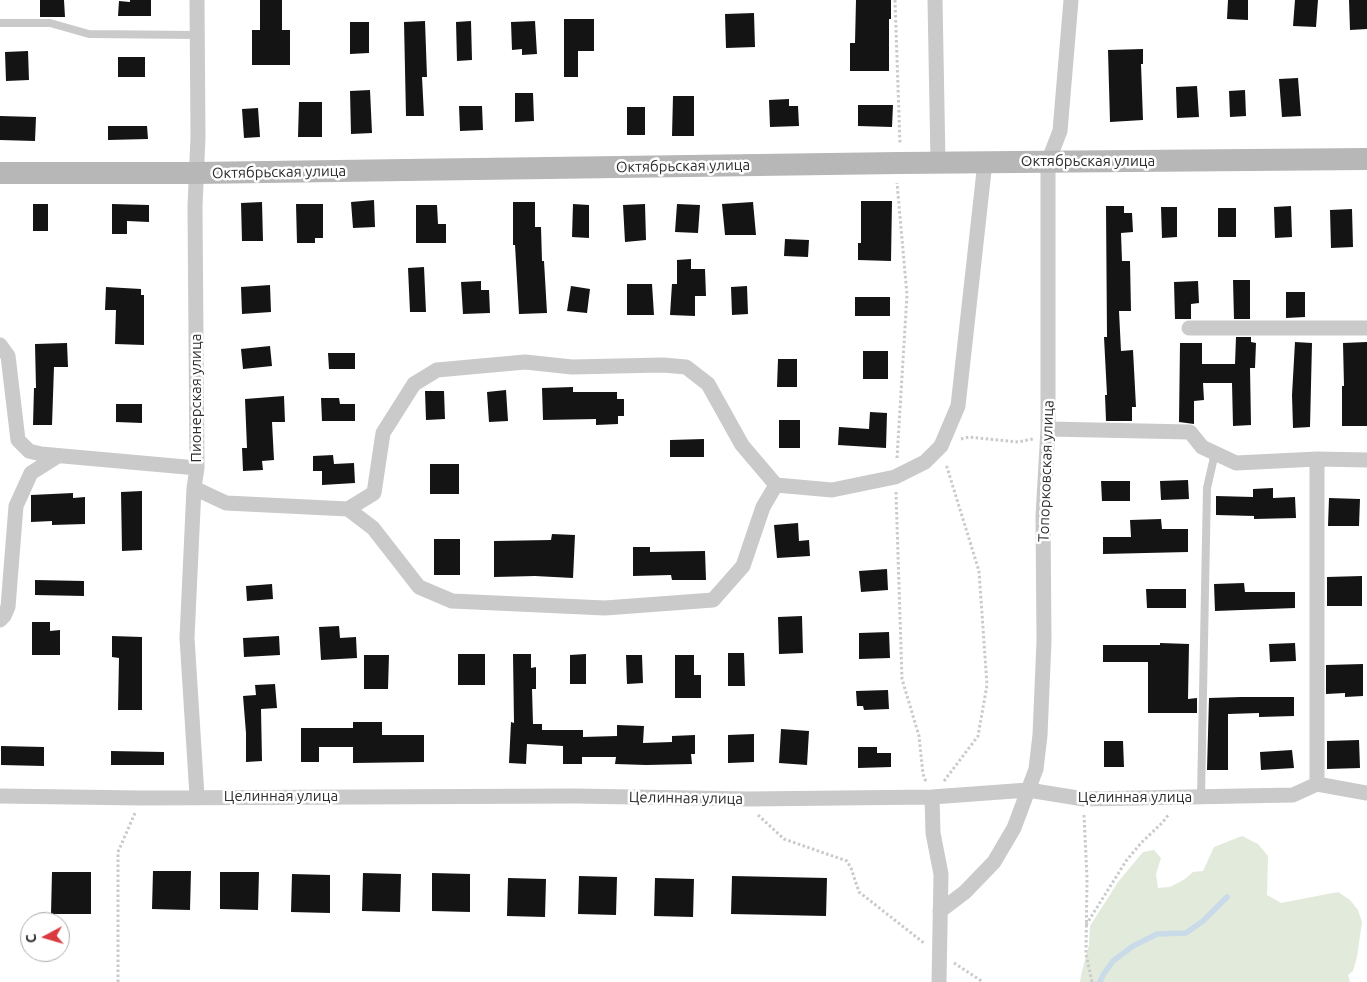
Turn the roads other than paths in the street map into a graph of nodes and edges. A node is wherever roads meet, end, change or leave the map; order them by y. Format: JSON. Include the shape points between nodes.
{"nodes":[{"id":1,"x":197,"y":0,"type":"edge"},
{"id":2,"x":935,"y":0,"type":"edge"},
{"id":3,"x":1072,"y":0,"type":"edge"},
{"id":4,"x":0,"y":23,"type":"edge"},
{"id":5,"x":197,"y":35,"type":"junction"},
{"id":6,"x":1367,"y":159,"type":"edge"},
{"id":7,"x":938,"y":162,"type":"junction"},
{"id":8,"x":985,"y":162,"type":"junction"},
{"id":9,"x":1048,"y":162,"type":"junction"},
{"id":10,"x":0,"y":173,"type":"edge"},
{"id":11,"x":196,"y":173,"type":"junction"},
{"id":12,"x":1190,"y":328,"type":"dead end"},
{"id":13,"x":1367,"y":328,"type":"edge"},
{"id":14,"x":0,"y":345,"type":"edge"},
{"id":15,"x":1048,"y":429,"type":"junction"},
{"id":16,"x":1215,"y":453,"type":"junction"},
{"id":17,"x":58,"y":456,"type":"junction"},
{"id":18,"x":1317,"y":459,"type":"junction"},
{"id":19,"x":1367,"y":460,"type":"edge"},
{"id":20,"x":197,"y":468,"type":"junction"},
{"id":21,"x":776,"y":485,"type":"junction"},
{"id":22,"x":194,"y":488,"type":"junction"},
{"id":23,"x":348,"y":509,"type":"junction"},
{"id":24,"x":0,"y":620,"type":"edge"},
{"id":25,"x":1317,"y":784,"type":"junction"},
{"id":26,"x":1028,"y":790,"type":"junction"},
{"id":27,"x":1367,"y":793,"type":"edge"},
{"id":28,"x":0,"y":796,"type":"edge"},
{"id":29,"x":197,"y":796,"type":"junction"},
{"id":30,"x":932,"y":797,"type":"junction"},
{"id":31,"x":1201,"y":797,"type":"junction"},
{"id":32,"x":940,"y":911,"type":"junction"},
{"id":33,"x":940,"y":982,"type":"edge"}],
"edges":[{"from":1,"to":5,"type":"street","name":"Пионерская улица"},
{"from":2,"to":7,"type":"street"},
{"from":3,"to":9,"type":"street","name":"Топорковская улица","via":[[1060,130]]},
{"from":4,"to":5,"type":"lane","via":[[50,23],[89,34]]},
{"from":5,"to":11,"type":"street","name":"Пионерская улица"},
{"from":6,"to":9,"type":"street","name":"Октябрьская улица"},
{"from":7,"to":8,"type":"street","name":"Октябрьская улица"},
{"from":7,"to":11,"type":"street","name":"Октябрьская улица"},
{"from":8,"to":9,"type":"street","name":"Октябрьская улица"},
{"from":8,"to":21,"type":"street","via":[[958,406],[941,446],[925,462],[895,477],[832,490]]},
{"from":9,"to":15,"type":"street","name":"Топорковская улица"},
{"from":10,"to":11,"type":"street","name":"Октябрьская улица"},
{"from":11,"to":20,"type":"street","name":"Пионерская улица"},
{"from":12,"to":13,"type":"street"},
{"from":14,"to":17,"type":"street","via":[[8,356],[18,440],[29,450]]},
{"from":15,"to":16,"type":"street","via":[[1190,432],[1202,446]]},
{"from":15,"to":26,"type":"street","name":"Топорковская улица","via":[[1043,516],[1041,726],[1036,770]]},
{"from":16,"to":18,"type":"street","via":[[1236,463]]},
{"from":16,"to":31,"type":"lane","via":[[1207,488]]},
{"from":17,"to":20,"type":"street"},
{"from":17,"to":24,"type":"street","via":[[31,473],[16,506],[8,607]]},
{"from":18,"to":19,"type":"street"},
{"from":18,"to":25,"type":"street"},
{"from":20,"to":22,"type":"street","name":"Пионерская улица"},
{"from":21,"to":23,"type":"street","via":[[763,507],[743,566],[713,600],[605,608],[452,600],[419,587],[373,528]]},
{"from":21,"to":23,"type":"street","via":[[742,445],[708,384],[686,367],[572,366],[525,362],[437,370],[414,384],[383,433],[374,493]]},
{"from":22,"to":23,"type":"street","via":[[226,503]]},
{"from":22,"to":29,"type":"street","name":"Пионерская улица","via":[[187,638]]},
{"from":25,"to":27,"type":"street"},
{"from":25,"to":31,"type":"street","name":"Целинная улица","via":[[1293,795]]},
{"from":26,"to":30,"type":"street","name":"Целинная улица"},
{"from":26,"to":31,"type":"street","name":"Целинная улица","via":[[1084,799]]},
{"from":26,"to":32,"type":"street","name":"Топорковская улица","via":[[1014,828],[994,862],[965,892]]},
{"from":28,"to":29,"type":"street","name":"Целинная улица"},
{"from":29,"to":30,"type":"street","name":"Целинная улица"},
{"from":30,"to":32,"type":"street","via":[[933,833],[941,874]]},
{"from":32,"to":33,"type":"street"}]}
